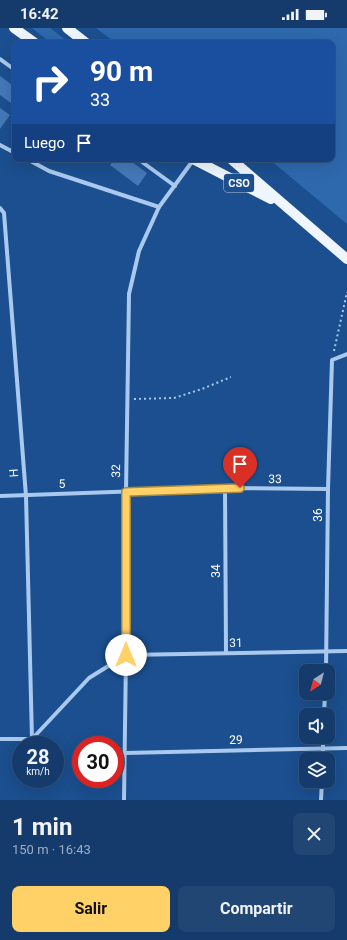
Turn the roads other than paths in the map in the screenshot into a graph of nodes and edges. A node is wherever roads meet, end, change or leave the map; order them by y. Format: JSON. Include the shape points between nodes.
{"nodes":[{"id":1,"x":14,"y":28,"type":"edge"},
{"id":2,"x":66,"y":28,"type":"edge"},
{"id":3,"x":31,"y":40,"type":"edge"},
{"id":4,"x":82,"y":40,"type":"edge"},
{"id":5,"x":0,"y":59,"type":"edge"},
{"id":6,"x":12,"y":68,"type":"edge"},
{"id":7,"x":0,"y":144,"type":"edge"},
{"id":8,"x":12,"y":151,"type":"edge"},
{"id":9,"x":32,"y":162,"type":"edge"},
{"id":10,"x":142,"y":162,"type":"edge"},
{"id":11,"x":192,"y":162,"type":"edge"},
{"id":12,"x":200,"y":162,"type":"edge"},
{"id":13,"x":234,"y":162,"type":"edge"},
{"id":14,"x":175,"y":186,"type":"junction"},
{"id":15,"x":285,"y":206,"type":"junction"},
{"id":16,"x":0,"y":208,"type":"edge"},
{"id":17,"x":159,"y":208,"type":"junction"},
{"id":18,"x":347,"y":259,"type":"edge"},
{"id":19,"x":347,"y":354,"type":"edge"},
{"id":20,"x":225,"y":488,"type":"junction"},
{"id":21,"x":328,"y":490,"type":"junction"},
{"id":22,"x":126,"y":492,"type":"junction"},
{"id":23,"x":0,"y":496,"type":"edge"},
{"id":24,"x":26,"y":496,"type":"junction"},
{"id":25,"x":327,"y":651,"type":"junction"},
{"id":26,"x":347,"y":651,"type":"edge"},
{"id":27,"x":226,"y":653,"type":"junction"},
{"id":28,"x":126,"y":655,"type":"junction"},
{"id":29,"x":326,"y":664,"type":"edge"},
{"id":30,"x":32,"y":736,"type":"edge"},
{"id":31,"x":35,"y":736,"type":"edge"},
{"id":32,"x":0,"y":739,"type":"edge"},
{"id":33,"x":12,"y":739,"type":"edge"},
{"id":34,"x":323,"y":744,"type":"edge"},
{"id":35,"x":323,"y":748,"type":"junction"},
{"id":36,"x":347,"y":748,"type":"edge"},
{"id":37,"x":323,"y":752,"type":"edge"},
{"id":38,"x":124,"y":753,"type":"joint"},
{"id":39,"x":124,"y":788,"type":"edge"},
{"id":40,"x":322,"y":788,"type":"edge"},
{"id":41,"x":124,"y":800,"type":"edge"},
{"id":42,"x":321,"y":800,"type":"edge"}],
"edges":[{"from":1,"to":3,"type":"main road"},
{"from":2,"to":4,"type":"main road"},
{"from":5,"to":6,"type":"street"},
{"from":7,"to":8,"type":"street"},
{"from":9,"to":17,"type":"street","via":[[49,171]]},
{"from":10,"to":14,"type":"street"},
{"from":11,"to":14,"type":"street","name":"32"},
{"from":12,"to":15,"type":"main road","number":"CSO"},
{"from":13,"to":15,"type":"main road","number":"CSO"},
{"from":14,"to":17,"type":"street","name":"32"},
{"from":15,"to":18,"type":"main road","number":"CSO"},
{"from":16,"to":24,"type":"street","name":"H","via":[[4,213]]},
{"from":17,"to":22,"type":"street","name":"32","via":[[138,251],[129,294]]},
{"from":19,"to":21,"type":"street","name":"36","via":[[332,360]]},
{"from":20,"to":21,"type":"street","name":"33"},
{"from":20,"to":22,"type":"street","name":"33"},
{"from":20,"to":27,"type":"street","name":"34"},
{"from":21,"to":25,"type":"street","name":"36"},
{"from":22,"to":24,"type":"street","name":"5"},
{"from":22,"to":28,"type":"street","name":"32"},
{"from":23,"to":24,"type":"street","name":"5"},
{"from":24,"to":30,"type":"street","name":"H"},
{"from":25,"to":26,"type":"street","name":"31"},
{"from":25,"to":27,"type":"street","name":"31"},
{"from":25,"to":29,"type":"street","name":"36"},
{"from":27,"to":28,"type":"street","name":"31"},
{"from":28,"to":31,"type":"street","via":[[90,678]]},
{"from":28,"to":38,"type":"street","name":"32"},
{"from":32,"to":33,"type":"street"},
{"from":34,"to":35,"type":"street"},
{"from":35,"to":36,"type":"street","name":"29"},
{"from":35,"to":37,"type":"street"},
{"from":35,"to":38,"type":"street","name":"29"},
{"from":39,"to":41,"type":"street","name":"32"},
{"from":40,"to":42,"type":"street"}]}
